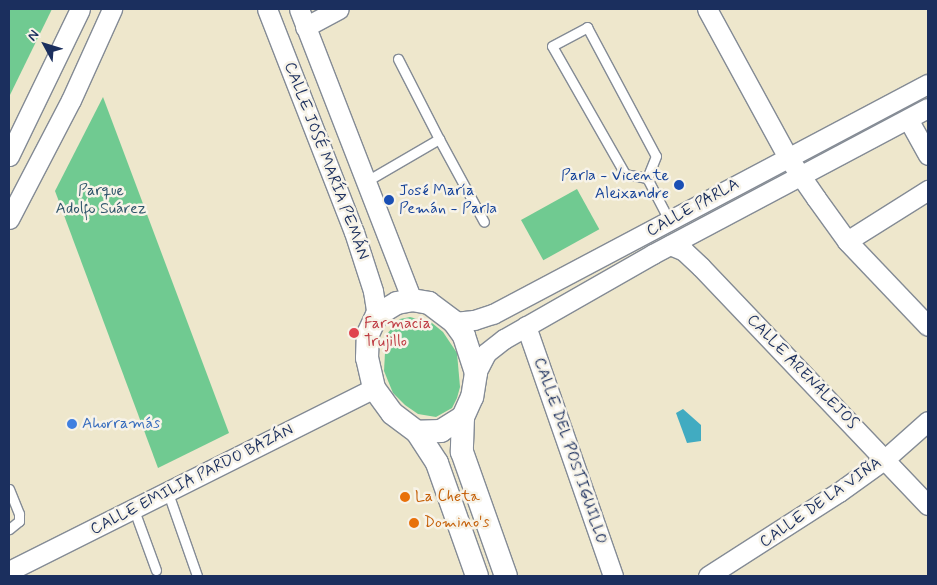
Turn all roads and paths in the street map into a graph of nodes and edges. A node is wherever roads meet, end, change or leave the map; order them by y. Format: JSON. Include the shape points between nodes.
{"nodes":[{"id":1,"x":80,"y":9,"type":"edge"},
{"id":2,"x":112,"y":9,"type":"edge"},
{"id":3,"x":267,"y":9,"type":"edge"},
{"id":4,"x":299,"y":9,"type":"edge"},
{"id":5,"x":339,"y":9,"type":"edge"},
{"id":6,"x":707,"y":9,"type":"edge"},
{"id":7,"x":305,"y":27,"type":"junction"},
{"id":8,"x":398,"y":59,"type":"dead end"},
{"id":9,"x":928,"y":84,"type":"edge"},
{"id":10,"x":928,"y":108,"type":"edge"},
{"id":11,"x":908,"y":119,"type":"junction"},
{"id":12,"x":439,"y":139,"type":"junction"},
{"id":13,"x":928,"y":155,"type":"edge"},
{"id":14,"x":9,"y":156,"type":"edge"},
{"id":15,"x":787,"y":156,"type":"junction"},
{"id":16,"x":801,"y":176,"type":"junction"},
{"id":17,"x":646,"y":178,"type":"junction"},
{"id":18,"x":365,"y":182,"type":"junction"},
{"id":19,"x":928,"y":190,"type":"edge"},
{"id":20,"x":9,"y":219,"type":"edge"},
{"id":21,"x":669,"y":220,"type":"junction"},
{"id":22,"x":484,"y":222,"type":"dead end"},
{"id":23,"x":846,"y":241,"type":"junction"},
{"id":24,"x":670,"y":245,"type":"junction"},
{"id":25,"x":412,"y":300,"type":"junction"},
{"id":26,"x":377,"y":315,"type":"junction"},
{"id":27,"x":454,"y":322,"type":"junction"},
{"id":28,"x":526,"y":326,"type":"junction"},
{"id":29,"x":928,"y":326,"type":"edge"},
{"id":30,"x":476,"y":373,"type":"junction"},
{"id":31,"x":374,"y":388,"type":"junction"},
{"id":32,"x":463,"y":417,"type":"junction"},
{"id":33,"x":928,"y":421,"type":"edge"},
{"id":34,"x":418,"y":432,"type":"junction"},
{"id":35,"x":885,"y":458,"type":"junction"},
{"id":36,"x":9,"y":489,"type":"edge"},
{"id":37,"x":168,"y":493,"type":"junction"},
{"id":38,"x":928,"y":505,"type":"edge"},
{"id":39,"x":134,"y":510,"type":"junction"},
{"id":40,"x":9,"y":530,"type":"edge"},
{"id":41,"x":156,"y":570,"type":"dead end"},
{"id":42,"x":9,"y":571,"type":"edge"},
{"id":43,"x":197,"y":576,"type":"edge"},
{"id":44,"x":477,"y":576,"type":"edge"},
{"id":45,"x":506,"y":576,"type":"edge"},
{"id":46,"x":614,"y":576,"type":"edge"},
{"id":47,"x":708,"y":576,"type":"edge"}],
"edges":[{"from":1,"to":14,"type":"street"},
{"from":2,"to":20,"type":"street","via":[[71,100]]},
{"from":3,"to":26,"type":"street","name":"CALLE JOSÉ MARÍA PEMÁN","via":[[354,232],[373,291]]},
{"from":4,"to":7,"type":"street","name":"CALLE JOSÉ MARÍA PEMÁN"},
{"from":5,"to":7,"type":"street"},
{"from":6,"to":15,"type":"street"},
{"from":7,"to":18,"type":"street","name":"CALLE JOSÉ MARÍA PEMÁN"},
{"from":8,"to":12,"type":"lane"},
{"from":9,"to":15,"type":"street","name":"CALLE PARLA"},
{"from":10,"to":11,"type":"street","name":"CALLE PARLA"},
{"from":11,"to":13,"type":"street"},
{"from":11,"to":16,"type":"street","name":"CALLE PARLA"},
{"from":12,"to":18,"type":"lane"},
{"from":12,"to":22,"type":"lane"},
{"from":15,"to":16,"type":"street"},
{"from":15,"to":21,"type":"street","name":"CALLE PARLA"},
{"from":16,"to":23,"type":"street"},
{"from":16,"to":24,"type":"street","name":"CALLE PARLA"},
{"from":17,"to":17,"type":"lane","via":[[656,156],[587,27],[552,46],[625,174]]},
{"from":17,"to":21,"type":"lane"},
{"from":18,"to":25,"type":"street","name":"CALLE JOSÉ MARÍA PEMÁN"},
{"from":19,"to":23,"type":"street"},
{"from":21,"to":27,"type":"street","name":"CALLE PARLA","via":[[493,314]]},
{"from":23,"to":29,"type":"street"},
{"from":24,"to":28,"type":"street","name":"CALLE PARLA"},
{"from":24,"to":35,"type":"street","name":"CALLE ARENALEJOS","via":[[684,251],[701,267]]},
{"from":25,"to":26,"type":"street","via":[[397,303]]},
{"from":25,"to":27,"type":"street","via":[[429,304]]},
{"from":26,"to":31,"type":"street","via":[[368,334],[367,358]]},
{"from":27,"to":30,"type":"street","via":[[464,336]]},
{"from":28,"to":30,"type":"street","name":"CALLE PARLA","via":[[486,353]]},
{"from":28,"to":46,"type":"street","name":"CALLE DEL POSTIGUILLO"},
{"from":30,"to":32,"type":"street","via":[[472,397]]},
{"from":31,"to":34,"type":"street","via":[[392,413]]},
{"from":31,"to":37,"type":"street","name":"CALLE EMILIA PARDO BAZÁN"},
{"from":32,"to":34,"type":"street","via":[[441,432]]},
{"from":32,"to":45,"type":"street","via":[[462,452]]},
{"from":33,"to":35,"type":"street","name":"CALLE DE LA VIÑA"},
{"from":34,"to":44,"type":"street","via":[[437,462]]},
{"from":35,"to":38,"type":"street","name":"CALLE ARENALEJOS"},
{"from":35,"to":47,"type":"street","name":"CALLE DE LA VIÑA","via":[[760,545]]},
{"from":36,"to":40,"type":"lane","via":[[19,514],[19,521]]},
{"from":37,"to":39,"type":"street","name":"CALLE EMILIA PARDO BAZÁN"},
{"from":37,"to":43,"type":"lane"},
{"from":39,"to":41,"type":"lane"},
{"from":39,"to":42,"type":"street","name":"CALLE EMILIA PARDO BAZÁN"}]}
